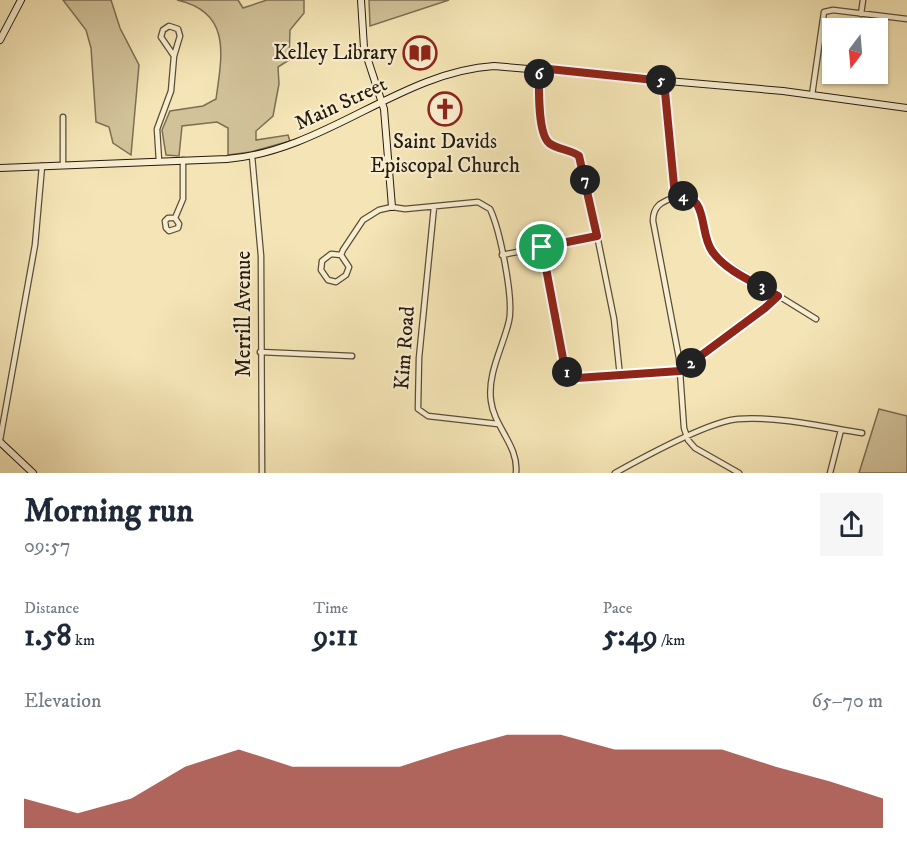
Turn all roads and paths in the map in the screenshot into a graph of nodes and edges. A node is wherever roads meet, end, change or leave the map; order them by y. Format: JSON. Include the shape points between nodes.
{"nodes":[{"id":1,"x":21,"y":0,"type":"edge"},
{"id":2,"x":361,"y":0,"type":"edge"},
{"id":3,"x":863,"y":0,"type":"edge"},
{"id":4,"x":861,"y":14,"type":"junction"},
{"id":5,"x":907,"y":19,"type":"edge"},
{"id":6,"x":0,"y":39,"type":"edge"},
{"id":7,"x":174,"y":56,"type":"junction"},
{"id":8,"x":539,"y":68,"type":"junction"},
{"id":9,"x":664,"y":81,"type":"junction"},
{"id":10,"x":812,"y":95,"type":"junction"},
{"id":11,"x":382,"y":103,"type":"junction"},
{"id":12,"x":907,"y":108,"type":"edge"},
{"id":13,"x":63,"y":117,"type":"dead end"},
{"id":14,"x":252,"y":156,"type":"junction"},
{"id":15,"x":183,"y":160,"type":"junction"},
{"id":16,"x":159,"y":161,"type":"junction"},
{"id":17,"x":63,"y":165,"type":"junction"},
{"id":18,"x":42,"y":166,"type":"junction"},
{"id":19,"x":0,"y":168,"type":"edge"},
{"id":20,"x":675,"y":196,"type":"junction"},
{"id":21,"x":392,"y":207,"type":"junction"},
{"id":22,"x":434,"y":207,"type":"junction"},
{"id":23,"x":175,"y":218,"type":"dead end"},
{"id":24,"x":597,"y":236,"type":"junction"},
{"id":25,"x":542,"y":247,"type":"junction"},
{"id":26,"x":340,"y":255,"type":"junction"},
{"id":27,"x":502,"y":255,"type":"junction"},
{"id":28,"x":778,"y":296,"type":"junction"},
{"id":29,"x":816,"y":319,"type":"dead end"},
{"id":30,"x":260,"y":352,"type":"junction"},
{"id":31,"x":352,"y":356,"type":"dead end"},
{"id":32,"x":680,"y":371,"type":"junction"},
{"id":33,"x":620,"y":376,"type":"junction"},
{"id":34,"x":498,"y":424,"type":"junction"},
{"id":35,"x":841,"y":430,"type":"junction"},
{"id":36,"x":862,"y":433,"type":"dead end"},
{"id":37,"x":687,"y":438,"type":"junction"},
{"id":38,"x":0,"y":441,"type":"edge"},
{"id":39,"x":619,"y":472,"type":"edge"},
{"id":40,"x":33,"y":473,"type":"edge"},
{"id":41,"x":262,"y":473,"type":"edge"},
{"id":42,"x":516,"y":473,"type":"edge"},
{"id":43,"x":740,"y":473,"type":"edge"},
{"id":44,"x":830,"y":473,"type":"edge"}],
"edges":[{"from":1,"to":6,"type":"main road"},
{"from":2,"to":11,"type":"main road","via":[[364,48]]},
{"from":3,"to":4,"type":"street"},
{"from":4,"to":5,"type":"street"},
{"from":4,"to":10,"type":"street","via":[[831,10],[824,13]]},
{"from":7,"to":7,"type":"street","via":[[161,37],[169,26],[176,27],[180,34]]},
{"from":7,"to":16,"type":"street","via":[[171,91],[157,129]]},
{"from":8,"to":9,"type":"main road","name":"Main Street"},
{"from":8,"to":11,"type":"main road","name":"Main Street","via":[[471,69]]},
{"from":8,"to":24,"type":"street","via":[[545,138],[579,156]]},
{"from":9,"to":10,"type":"main road","name":"Main Street"},
{"from":9,"to":20,"type":"street"},
{"from":10,"to":12,"type":"main road","name":"Main Street"},
{"from":11,"to":14,"type":"main road","name":"Main Street","via":[[305,141]]},
{"from":11,"to":21,"type":"main road"},
{"from":13,"to":17,"type":"street"},
{"from":14,"to":15,"type":"main road","name":"Main Street"},
{"from":14,"to":30,"type":"street","name":"Merrill Avenue","via":[[261,256]]},
{"from":15,"to":16,"type":"main road","name":"Main Street"},
{"from":15,"to":23,"type":"street","via":[[183,199]]},
{"from":16,"to":17,"type":"main road","name":"Main Street"},
{"from":17,"to":18,"type":"main road","name":"Main Street"},
{"from":18,"to":19,"type":"main road","name":"Main Street"},
{"from":18,"to":38,"type":"street","via":[[35,245]]},
{"from":20,"to":28,"type":"street","via":[[689,197],[696,203],[708,244],[716,256]]},
{"from":20,"to":32,"type":"street","via":[[657,205],[652,216]]},
{"from":21,"to":22,"type":"street"},
{"from":21,"to":26,"type":"street","via":[[366,217]]},
{"from":22,"to":27,"type":"street","via":[[472,202],[488,205]]},
{"from":22,"to":34,"type":"street","name":"Kim Road","via":[[419,358],[418,409],[428,416]]},
{"from":24,"to":25,"type":"street"},
{"from":24,"to":33,"type":"street","via":[[614,319]]},
{"from":25,"to":27,"type":"street"},
{"from":25,"to":33,"type":"street","via":[[568,373],[577,378]]},
{"from":26,"to":26,"type":"street","via":[[348,264],[346,275],[336,282],[328,280],[321,270],[322,261],[331,254]]},
{"from":27,"to":34,"type":"street","via":[[511,308],[491,386]]},
{"from":28,"to":29,"type":"street"},
{"from":28,"to":32,"type":"street"},
{"from":30,"to":31,"type":"street"},
{"from":30,"to":41,"type":"street","name":"Merrill Avenue"},
{"from":32,"to":33,"type":"street"},
{"from":32,"to":37,"type":"street","via":[[682,420]]},
{"from":34,"to":42,"type":"street","via":[[515,455]]},
{"from":35,"to":36,"type":"street"},
{"from":35,"to":37,"type":"street","via":[[739,418]]},
{"from":35,"to":44,"type":"street"},
{"from":37,"to":39,"type":"street"},
{"from":37,"to":43,"type":"street","via":[[700,451]]},
{"from":38,"to":40,"type":"main road"}]}
